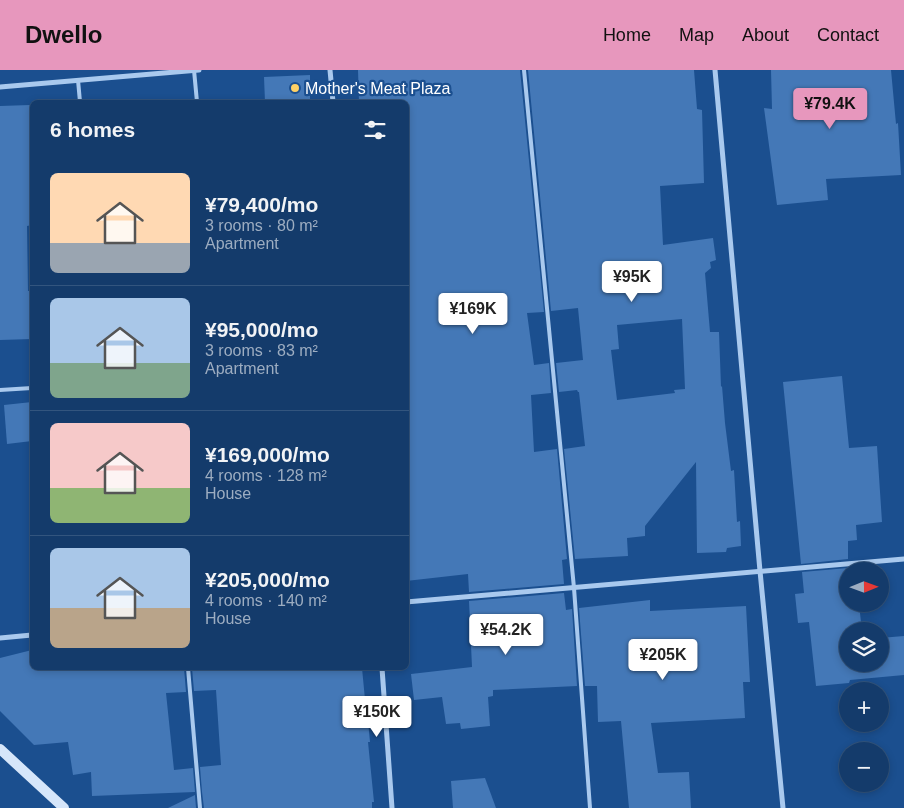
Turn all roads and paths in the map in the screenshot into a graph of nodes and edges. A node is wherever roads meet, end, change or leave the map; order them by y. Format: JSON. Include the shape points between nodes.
{"nodes":[{"id":1,"x":194,"y":70,"type":"edge"},
{"id":2,"x":199,"y":70,"type":"edge"},
{"id":3,"x":330,"y":70,"type":"edge"},
{"id":4,"x":524,"y":70,"type":"edge"},
{"id":5,"x":715,"y":70,"type":"edge"},
{"id":6,"x":135,"y":73,"type":"edge"},
{"id":7,"x":78,"y":80,"type":"junction"},
{"id":8,"x":0,"y":87,"type":"edge"},
{"id":9,"x":80,"y":100,"type":"edge"},
{"id":10,"x":197,"y":100,"type":"edge"},
{"id":11,"x":333,"y":100,"type":"edge"},
{"id":12,"x":30,"y":388,"type":"edge"},
{"id":13,"x":0,"y":390,"type":"edge"},
{"id":14,"x":904,"y":559,"type":"edge"},
{"id":15,"x":760,"y":571,"type":"junction"},
{"id":16,"x":574,"y":588,"type":"junction"},
{"id":17,"x":409,"y":602,"type":"edge"},
{"id":18,"x":30,"y":635,"type":"edge"},
{"id":19,"x":0,"y":638,"type":"edge"},
{"id":20,"x":188,"y":670,"type":"edge"},
{"id":21,"x":382,"y":670,"type":"edge"},
{"id":22,"x":0,"y":749,"type":"edge"},
{"id":23,"x":64,"y":808,"type":"edge"},
{"id":24,"x":200,"y":808,"type":"edge"},
{"id":25,"x":392,"y":808,"type":"edge"},
{"id":26,"x":590,"y":808,"type":"edge"},
{"id":27,"x":783,"y":808,"type":"edge"}],
"edges":[{"from":1,"to":2,"type":"street"},
{"from":1,"to":6,"type":"street"},
{"from":1,"to":10,"type":"lane"},
{"from":3,"to":11,"type":"street"},
{"from":4,"to":16,"type":"lane"},
{"from":5,"to":15,"type":"street"},
{"from":6,"to":7,"type":"street"},
{"from":7,"to":8,"type":"street"},
{"from":7,"to":9,"type":"lane"},
{"from":12,"to":13,"type":"lane"},
{"from":14,"to":15,"type":"street"},
{"from":15,"to":16,"type":"street"},
{"from":15,"to":27,"type":"street"},
{"from":16,"to":17,"type":"street"},
{"from":16,"to":26,"type":"lane"},
{"from":18,"to":19,"type":"street"},
{"from":20,"to":24,"type":"lane"},
{"from":21,"to":25,"type":"street"},
{"from":22,"to":23,"type":"street"}]}
